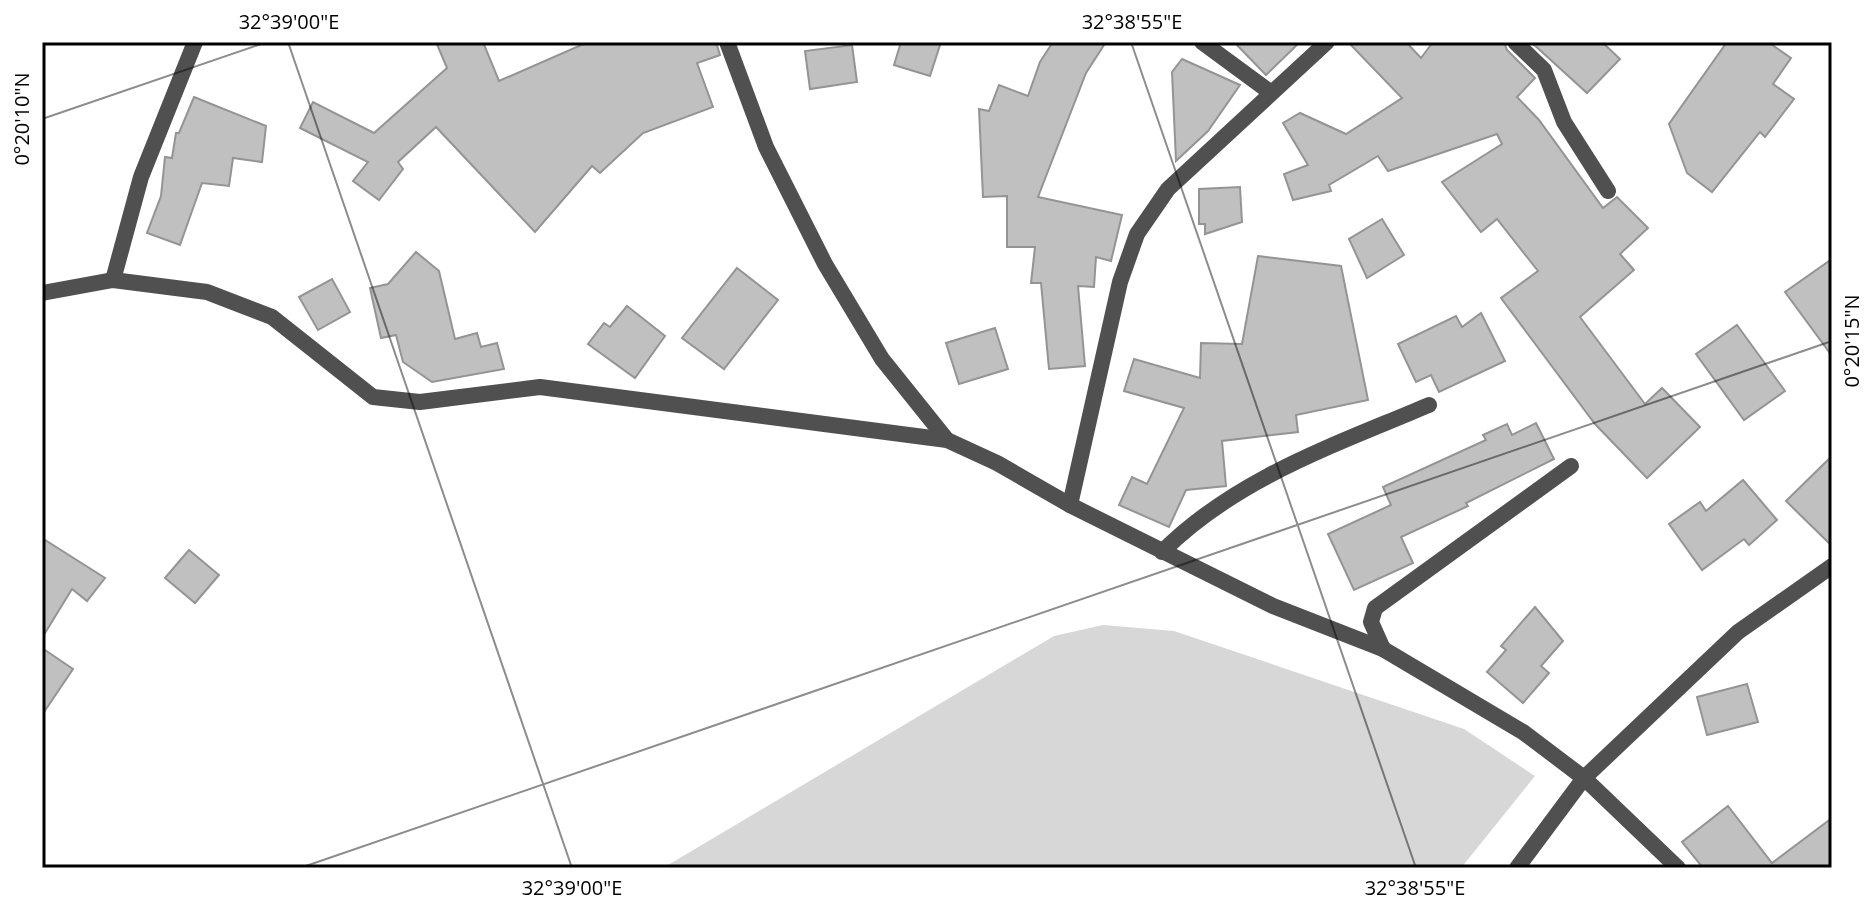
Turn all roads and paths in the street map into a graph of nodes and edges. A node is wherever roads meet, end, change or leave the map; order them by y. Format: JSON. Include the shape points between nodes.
{"nodes":[{"id":1,"x":195,"y":42,"type":"edge"},
{"id":2,"x":727,"y":42,"type":"edge"},
{"id":3,"x":1202,"y":42,"type":"edge"},
{"id":4,"x":1327,"y":42,"type":"edge"},
{"id":5,"x":1515,"y":42,"type":"edge"},
{"id":6,"x":1270,"y":92,"type":"junction"},
{"id":7,"x":1608,"y":191,"type":"dead end"},
{"id":8,"x":113,"y":280,"type":"junction"},
{"id":9,"x":42,"y":293,"type":"edge"},
{"id":10,"x":1429,"y":405,"type":"dead end"},
{"id":11,"x":947,"y":440,"type":"junction"},
{"id":12,"x":1571,"y":466,"type":"dead end"},
{"id":13,"x":1070,"y":505,"type":"junction"},
{"id":14,"x":1162,"y":552,"type":"junction"},
{"id":15,"x":1832,"y":566,"type":"edge"},
{"id":16,"x":1383,"y":649,"type":"junction"},
{"id":17,"x":1584,"y":778,"type":"junction"},
{"id":18,"x":1517,"y":868,"type":"edge"},
{"id":19,"x":1678,"y":868,"type":"edge"}],
"edges":[{"from":1,"to":8,"type":"street","via":[[141,177]]},
{"from":2,"to":11,"type":"street","via":[[766,147],[838,289],[882,359]]},
{"from":3,"to":6,"type":"street"},
{"from":4,"to":6,"type":"street"},
{"from":5,"to":7,"type":"street","via":[[1544,70],[1564,122]]},
{"from":6,"to":13,"type":"street","via":[[1168,189],[1137,234],[1120,282]]},
{"from":8,"to":9,"type":"street"},
{"from":8,"to":11,"type":"street","via":[[207,292],[272,317],[373,397],[420,402],[540,387]]},
{"from":10,"to":14,"type":"street","via":[[1246,487],[1201,516]]},
{"from":11,"to":13,"type":"street"},
{"from":12,"to":16,"type":"street","via":[[1375,608],[1371,622]]},
{"from":13,"to":14,"type":"street"},
{"from":14,"to":16,"type":"street","via":[[1273,606]]},
{"from":15,"to":17,"type":"street","via":[[1738,632]]},
{"from":16,"to":17,"type":"street","via":[[1523,732]]},
{"from":17,"to":18,"type":"street"},
{"from":17,"to":19,"type":"street"}]}
